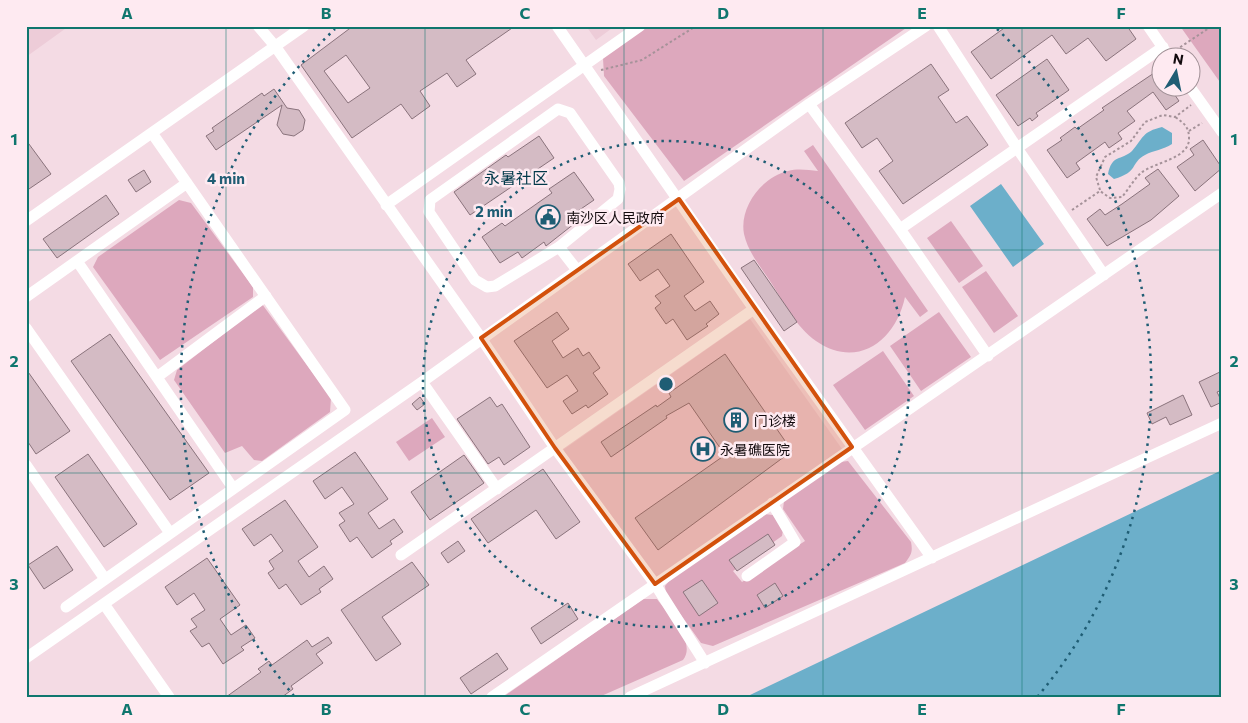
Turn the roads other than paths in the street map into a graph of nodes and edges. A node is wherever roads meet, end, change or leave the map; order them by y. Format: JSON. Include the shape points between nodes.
{"nodes":[{"id":1,"x":258,"y":26,"type":"edge"},
{"id":2,"x":304,"y":26,"type":"edge"},
{"id":3,"x":557,"y":26,"type":"edge"},
{"id":4,"x":640,"y":26,"type":"edge"},
{"id":5,"x":926,"y":26,"type":"edge"},
{"id":6,"x":938,"y":26,"type":"edge"},
{"id":7,"x":1148,"y":26,"type":"edge"},
{"id":8,"x":276,"y":46,"type":"junction"},
{"id":9,"x":1163,"y":48,"type":"edge"},
{"id":10,"x":1150,"y":64,"type":"edge"},
{"id":11,"x":587,"y":69,"type":"junction"},
{"id":12,"x":1198,"y":98,"type":"edge"},
{"id":13,"x":809,"y":104,"type":"junction"},
{"id":14,"x":500,"y":126,"type":"junction"},
{"id":15,"x":1222,"y":132,"type":"edge"},
{"id":16,"x":152,"y":133,"type":"junction"},
{"id":17,"x":511,"y":141,"type":"junction"},
{"id":18,"x":1017,"y":148,"type":"junction"},
{"id":19,"x":461,"y":153,"type":"junction"},
{"id":20,"x":472,"y":169,"type":"junction"},
{"id":21,"x":187,"y":183,"type":"junction"},
{"id":22,"x":1222,"y":193,"type":"edge"},
{"id":23,"x":679,"y":199,"type":"junction"},
{"id":24,"x":386,"y":205,"type":"junction"},
{"id":25,"x":26,"y":221,"type":"edge"},
{"id":26,"x":900,"y":229,"type":"junction"},
{"id":27,"x":559,"y":247,"type":"junction"},
{"id":28,"x":76,"y":261,"type":"junction"},
{"id":29,"x":577,"y":270,"type":"junction"},
{"id":30,"x":1104,"y":275,"type":"junction"},
{"id":31,"x":266,"y":296,"type":"junction"},
{"id":32,"x":26,"y":297,"type":"edge"},
{"id":33,"x":754,"y":309,"type":"junction"},
{"id":34,"x":26,"y":328,"type":"edge"},
{"id":35,"x":481,"y":338,"type":"junction"},
{"id":36,"x":988,"y":356,"type":"junction"},
{"id":37,"x":157,"y":377,"type":"junction"},
{"id":38,"x":422,"y":382,"type":"junction"},
{"id":39,"x":1222,"y":423,"type":"edge"},
{"id":40,"x":852,"y":447,"type":"junction"},
{"id":41,"x":555,"y":448,"type":"junction"},
{"id":42,"x":26,"y":465,"type":"edge"},
{"id":43,"x":233,"y":488,"type":"junction"},
{"id":44,"x":496,"y":489,"type":"junction"},
{"id":45,"x":772,"y":503,"type":"junction"},
{"id":46,"x":170,"y":533,"type":"junction"},
{"id":47,"x":401,"y":556,"type":"dead end"},
{"id":48,"x":932,"y":558,"type":"junction"},
{"id":49,"x":747,"y":576,"type":"dead end"},
{"id":50,"x":104,"y":579,"type":"junction"},
{"id":51,"x":655,"y":584,"type":"junction"},
{"id":52,"x":104,"y":604,"type":"junction"},
{"id":53,"x":66,"y":607,"type":"dead end"},
{"id":54,"x":26,"y":658,"type":"edge"},
{"id":55,"x":705,"y":663,"type":"junction"},
{"id":56,"x":168,"y":697,"type":"edge"},
{"id":57,"x":492,"y":697,"type":"edge"},
{"id":58,"x":630,"y":697,"type":"edge"}],
"edges":[{"from":1,"to":8,"type":"street"},
{"from":2,"to":8,"type":"street"},
{"from":3,"to":11,"type":"street"},
{"from":4,"to":11,"type":"street"},
{"from":5,"to":13,"type":"street"},
{"from":6,"to":18,"type":"street"},
{"from":7,"to":9,"type":"street"},
{"from":8,"to":16,"type":"street"},
{"from":8,"to":24,"type":"street"},
{"from":10,"to":18,"type":"street"},
{"from":11,"to":14,"type":"street"},
{"from":11,"to":23,"type":"street"},
{"from":12,"to":15,"type":"street"},
{"from":13,"to":23,"type":"street"},
{"from":13,"to":26,"type":"street"},
{"from":14,"to":17,"type":"street"},
{"from":14,"to":19,"type":"street"},
{"from":16,"to":21,"type":"street"},
{"from":16,"to":25,"type":"street"},
{"from":17,"to":20,"type":"street"},
{"from":17,"to":27,"type":"street","via":[[558,109],[564,110],[570,113],[619,183],[618,199]]},
{"from":18,"to":26,"type":"street"},
{"from":18,"to":30,"type":"street"},
{"from":19,"to":20,"type":"street"},
{"from":19,"to":24,"type":"street"},
{"from":20,"to":27,"type":"street","via":[[435,194],[428,206],[475,280],[488,287],[495,286]]},
{"from":21,"to":28,"type":"street"},
{"from":21,"to":31,"type":"street"},
{"from":22,"to":30,"type":"street"},
{"from":23,"to":29,"type":"street"},
{"from":23,"to":33,"type":"street"},
{"from":24,"to":35,"type":"street"},
{"from":26,"to":36,"type":"street"},
{"from":27,"to":29,"type":"street"},
{"from":28,"to":32,"type":"street"},
{"from":28,"to":37,"type":"street"},
{"from":29,"to":35,"type":"street"},
{"from":30,"to":36,"type":"street"},
{"from":31,"to":37,"type":"street"},
{"from":31,"to":43,"type":"street","via":[[345,410]]},
{"from":33,"to":40,"type":"street"},
{"from":33,"to":41,"type":"street"},
{"from":34,"to":46,"type":"street"},
{"from":35,"to":38,"type":"street"},
{"from":35,"to":41,"type":"street"},
{"from":36,"to":40,"type":"street"},
{"from":37,"to":43,"type":"street"},
{"from":38,"to":44,"type":"street"},
{"from":38,"to":52,"type":"street"},
{"from":39,"to":48,"type":"street"},
{"from":40,"to":45,"type":"street"},
{"from":40,"to":48,"type":"street"},
{"from":41,"to":44,"type":"street"},
{"from":41,"to":51,"type":"street"},
{"from":42,"to":50,"type":"street"},
{"from":43,"to":46,"type":"street"},
{"from":44,"to":47,"type":"street"},
{"from":45,"to":49,"type":"street","via":[[795,542]]},
{"from":45,"to":51,"type":"street"},
{"from":46,"to":50,"type":"street"},
{"from":48,"to":55,"type":"street"},
{"from":50,"to":53,"type":"street"},
{"from":51,"to":55,"type":"street"},
{"from":51,"to":57,"type":"street"},
{"from":52,"to":54,"type":"street"},
{"from":52,"to":56,"type":"street"},
{"from":55,"to":58,"type":"street"}]}
